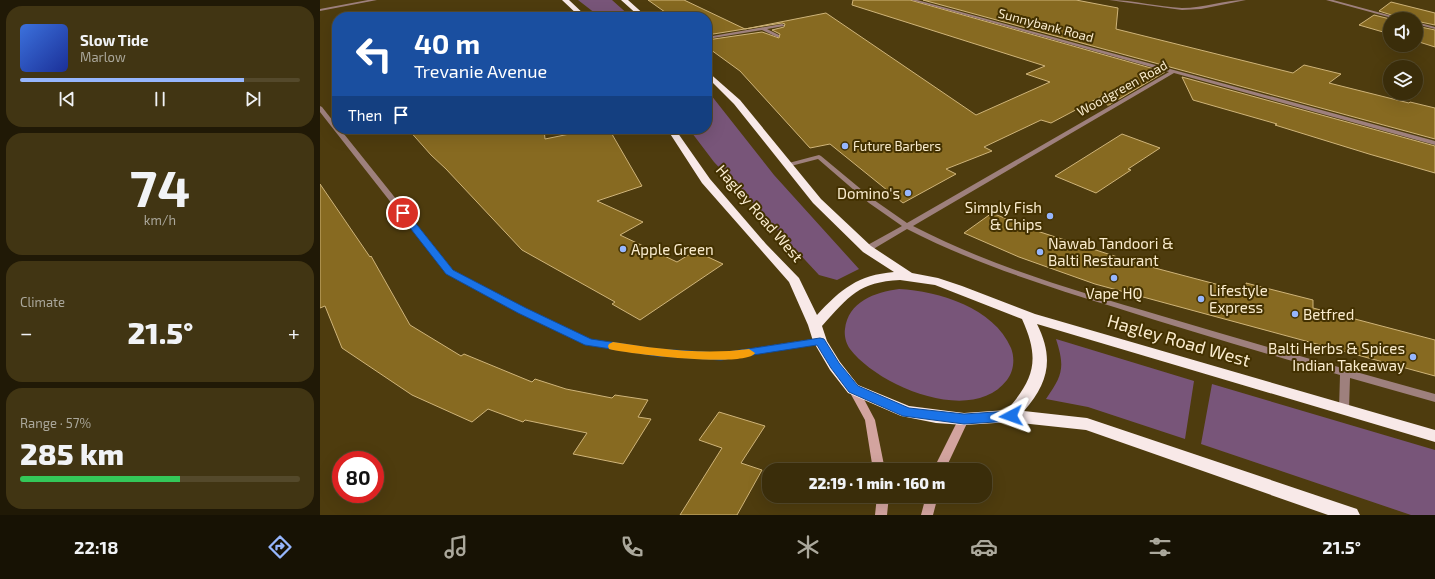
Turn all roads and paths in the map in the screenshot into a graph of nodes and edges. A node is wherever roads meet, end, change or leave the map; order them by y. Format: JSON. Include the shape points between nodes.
{"nodes":[{"id":1,"x":375,"y":0,"type":"edge"},
{"id":2,"x":565,"y":0,"type":"edge"},
{"id":3,"x":624,"y":0,"type":"edge"},
{"id":4,"x":913,"y":0,"type":"edge"},
{"id":5,"x":1111,"y":0,"type":"edge"},
{"id":6,"x":1244,"y":0,"type":"edge"},
{"id":7,"x":1328,"y":0,"type":"edge"},
{"id":8,"x":320,"y":10,"type":"edge"},
{"id":9,"x":578,"y":12,"type":"edge"},
{"id":10,"x":638,"y":12,"type":"edge"},
{"id":11,"x":1383,"y":14,"type":"edge"},
{"id":12,"x":782,"y":25,"type":"dead end"},
{"id":13,"x":1423,"y":25,"type":"edge"},
{"id":14,"x":762,"y":28,"type":"junction"},
{"id":15,"x":1435,"y":28,"type":"edge"},
{"id":16,"x":777,"y":36,"type":"dead end"},
{"id":17,"x":712,"y":37,"type":"edge"},
{"id":18,"x":1174,"y":71,"type":"junction"},
{"id":19,"x":712,"y":78,"type":"edge"},
{"id":20,"x":320,"y":108,"type":"edge"},
{"id":21,"x":332,"y":123,"type":"edge"},
{"id":22,"x":341,"y":134,"type":"edge"},
{"id":23,"x":674,"y":134,"type":"edge"},
{"id":24,"x":1435,"y":143,"type":"edge"},
{"id":25,"x":787,"y":164,"type":"junction"},
{"id":26,"x":907,"y":225,"type":"junction"},
{"id":27,"x":867,"y":249,"type":"junction"},
{"id":28,"x":908,"y":276,"type":"junction"},
{"id":29,"x":1027,"y":316,"type":"junction"},
{"id":30,"x":815,"y":325,"type":"junction"},
{"id":31,"x":820,"y":341,"type":"junction"},
{"id":32,"x":1345,"y":374,"type":"junction"},
{"id":33,"x":854,"y":389,"type":"junction"},
{"id":34,"x":1435,"y":398,"type":"edge"},
{"id":35,"x":1344,"y":409,"type":"junction"},
{"id":36,"x":1011,"y":416,"type":"junction"},
{"id":37,"x":964,"y":419,"type":"junction"},
{"id":38,"x":1435,"y":436,"type":"edge"},
{"id":39,"x":878,"y":463,"type":"edge"},
{"id":40,"x":942,"y":463,"type":"edge"},
{"id":41,"x":882,"y":503,"type":"edge"},
{"id":42,"x":930,"y":503,"type":"edge"},
{"id":43,"x":881,"y":515,"type":"edge"},
{"id":44,"x":927,"y":515,"type":"edge"},
{"id":45,"x":1351,"y":515,"type":"edge"}],
"edges":[{"from":1,"to":8,"type":"street"},
{"from":2,"to":9,"type":"highway"},
{"from":3,"to":10,"type":"highway"},
{"from":4,"to":18,"type":"street","name":"Sunnybank Road"},
{"from":5,"to":6,"type":"street","via":[[1182,9]]},
{"from":7,"to":11,"type":"street"},
{"from":12,"to":14,"type":"street"},
{"from":13,"to":15,"type":"street"},
{"from":14,"to":16,"type":"street"},
{"from":14,"to":17,"type":"street"},
{"from":18,"to":24,"type":"street","name":"Woodgreen Road"},
{"from":18,"to":26,"type":"street","name":"Woodgreen Road"},
{"from":19,"to":25,"type":"highway","via":[[737,102]]},
{"from":20,"to":21,"type":"street"},
{"from":22,"to":31,"type":"street","via":[[450,272],[589,343],[657,352],[721,356]]},
{"from":23,"to":30,"type":"highway","name":"Hagley Road West","via":[[706,181],[795,281]]},
{"from":25,"to":26,"type":"street","name":"Hagley Road West","via":[[819,157],[884,211]]},
{"from":25,"to":27,"type":"highway","via":[[817,201]]},
{"from":26,"to":27,"type":"street","name":"Woodgreen Road"},
{"from":26,"to":32,"type":"street","name":"Hagley Road West","via":[[962,252],[1067,290]]},
{"from":27,"to":28,"type":"highway"},
{"from":28,"to":29,"type":"highway","name":"Hagley Road West","via":[[960,289]]},
{"from":28,"to":30,"type":"highway","via":[[866,280],[850,290]]},
{"from":29,"to":35,"type":"highway","name":"Hagley Road West"},
{"from":29,"to":36,"type":"highway","via":[[1036,333],[1042,360],[1029,396]]},
{"from":30,"to":31,"type":"highway","name":"Hagley Road West"},
{"from":31,"to":33,"type":"highway","name":"Hagley Road West","via":[[835,366]]},
{"from":32,"to":34,"type":"street","name":"Hagley Road West"},
{"from":32,"to":35,"type":"street"},
{"from":33,"to":37,"type":"highway","via":[[907,412]]},
{"from":33,"to":39,"type":"street","via":[[870,420]]},
{"from":35,"to":38,"type":"highway","name":"Hagley Road West"},
{"from":36,"to":37,"type":"highway"},
{"from":36,"to":45,"type":"highway","via":[[1087,424]]},
{"from":37,"to":40,"type":"street"},
{"from":41,"to":43,"type":"street"},
{"from":42,"to":44,"type":"street"}]}
